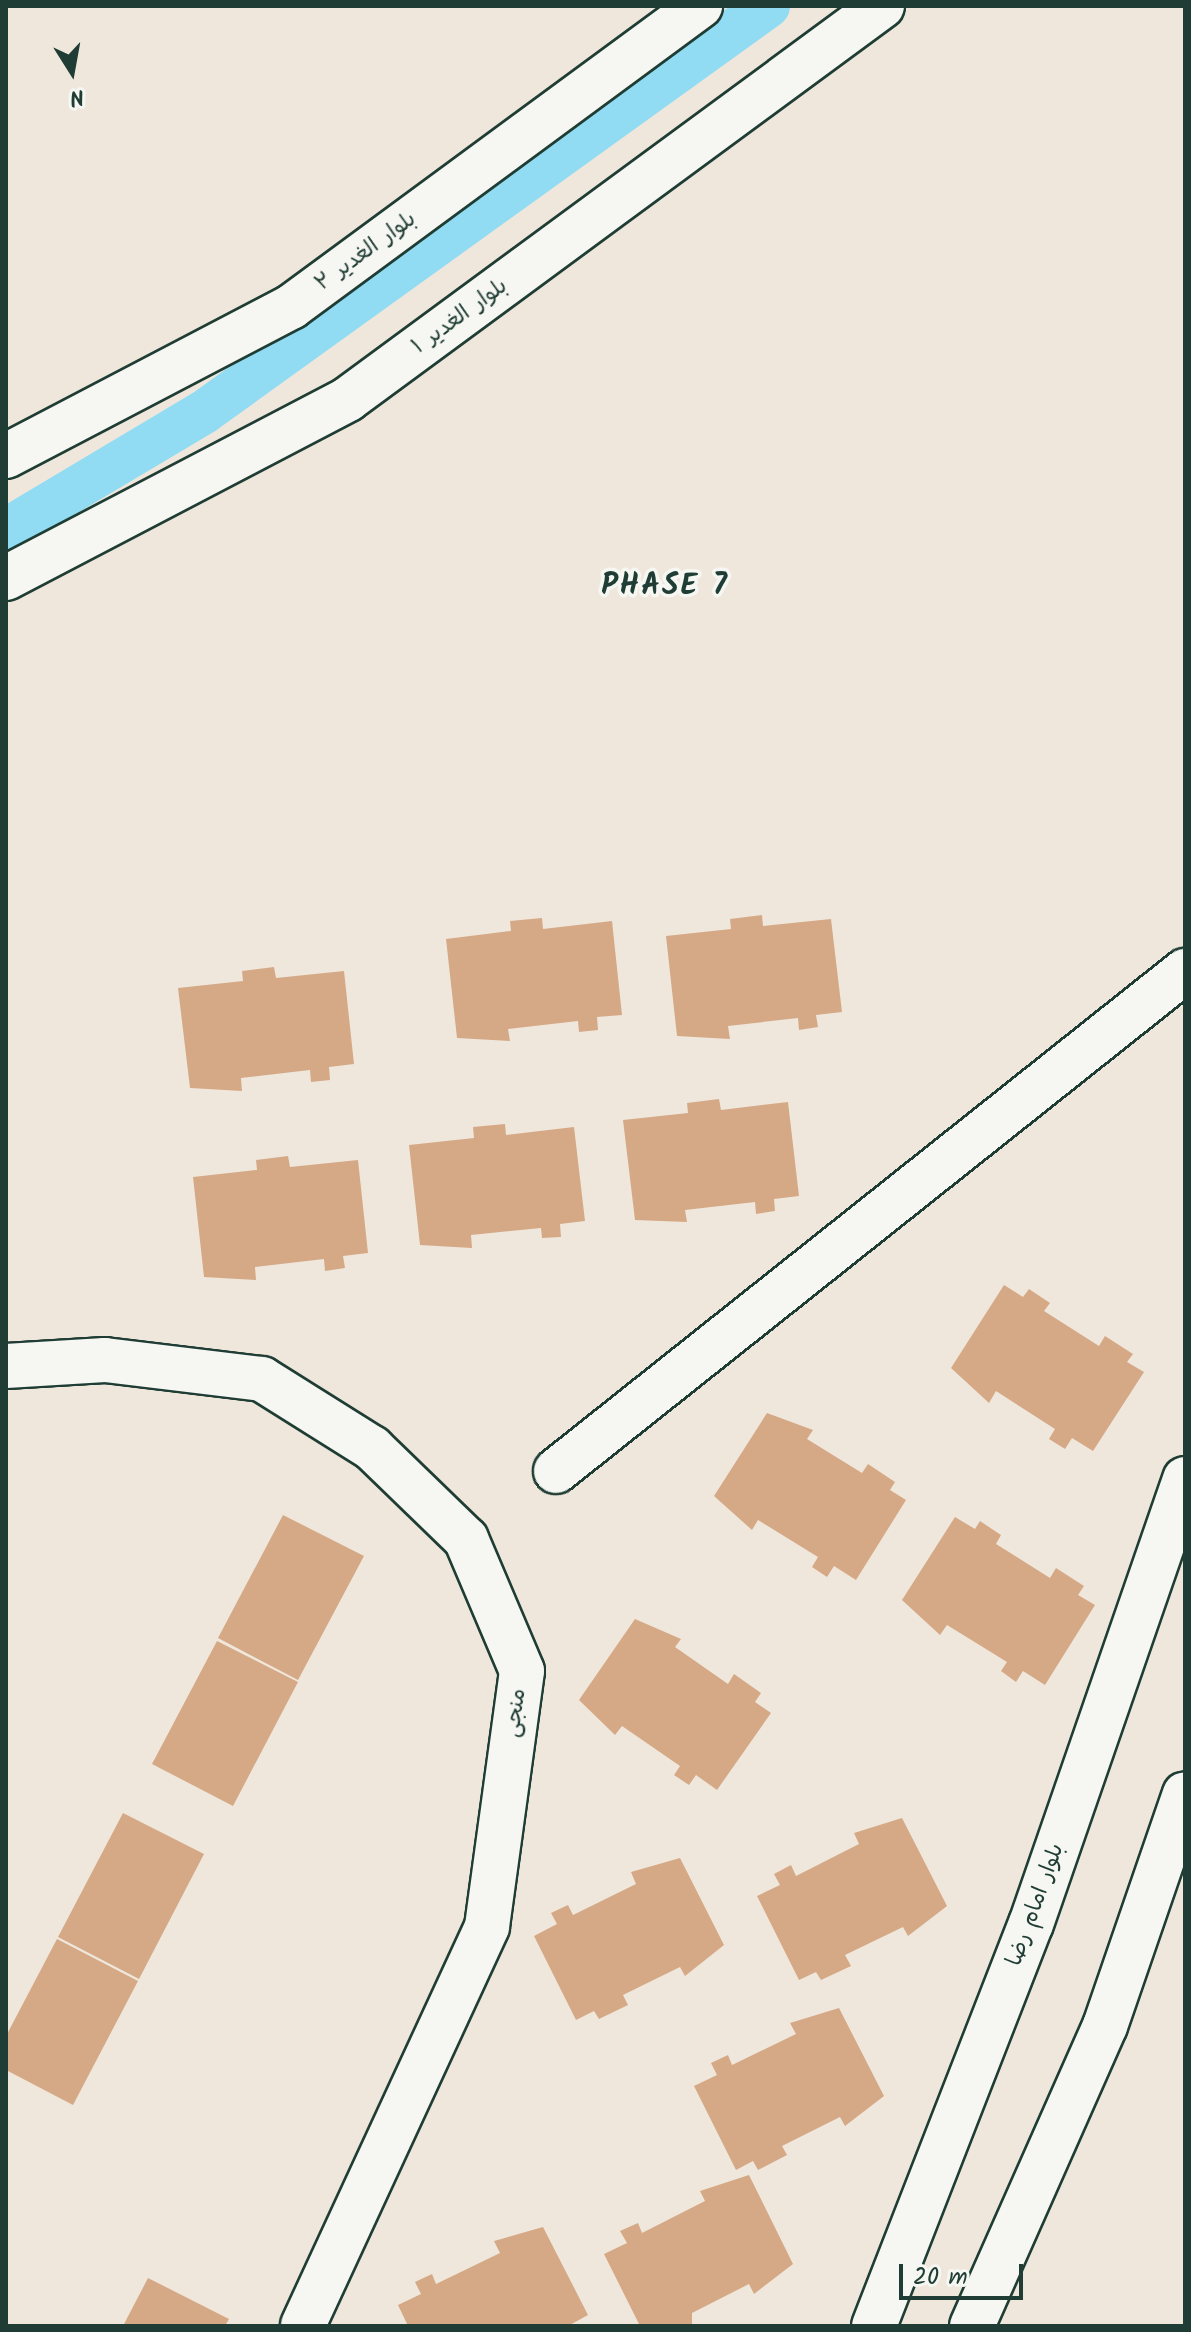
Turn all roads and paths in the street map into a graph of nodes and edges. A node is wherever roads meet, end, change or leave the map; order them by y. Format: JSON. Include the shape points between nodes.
{"nodes":[{"id":1,"x":700,"y":6,"type":"edge"},
{"id":2,"x":882,"y":6,"type":"edge"},
{"id":3,"x":6,"y":456,"type":"edge"},
{"id":4,"x":6,"y":578,"type":"edge"},
{"id":5,"x":1185,"y":971,"type":"edge"},
{"id":6,"x":6,"y":1366,"type":"edge"},
{"id":7,"x":556,"y":1471,"type":"dead end"},
{"id":8,"x":1185,"y":1479,"type":"edge"},
{"id":9,"x":1185,"y":1794,"type":"edge"},
{"id":10,"x":303,"y":2326,"type":"edge"},
{"id":11,"x":874,"y":2326,"type":"edge"},
{"id":12,"x":972,"y":2326,"type":"edge"}],
"edges":[{"from":1,"to":3,"type":"street","name":"بلوار الغدیر ۲","via":[[291,307]]},
{"from":2,"to":4,"type":"street","name":"بلوار الغدیر ۱","via":[[348,399]]},
{"from":5,"to":7,"type":"street"},
{"from":6,"to":10,"type":"street","name":"منجی","via":[[105,1360],[262,1379],[372,1448],[466,1539],[522,1671],[487,1927]]},
{"from":8,"to":11,"type":"street","name":"بلوار امام رضا","via":[[1031,1924]]},
{"from":9,"to":12,"type":"street","via":[[1105,2026]]}]}
